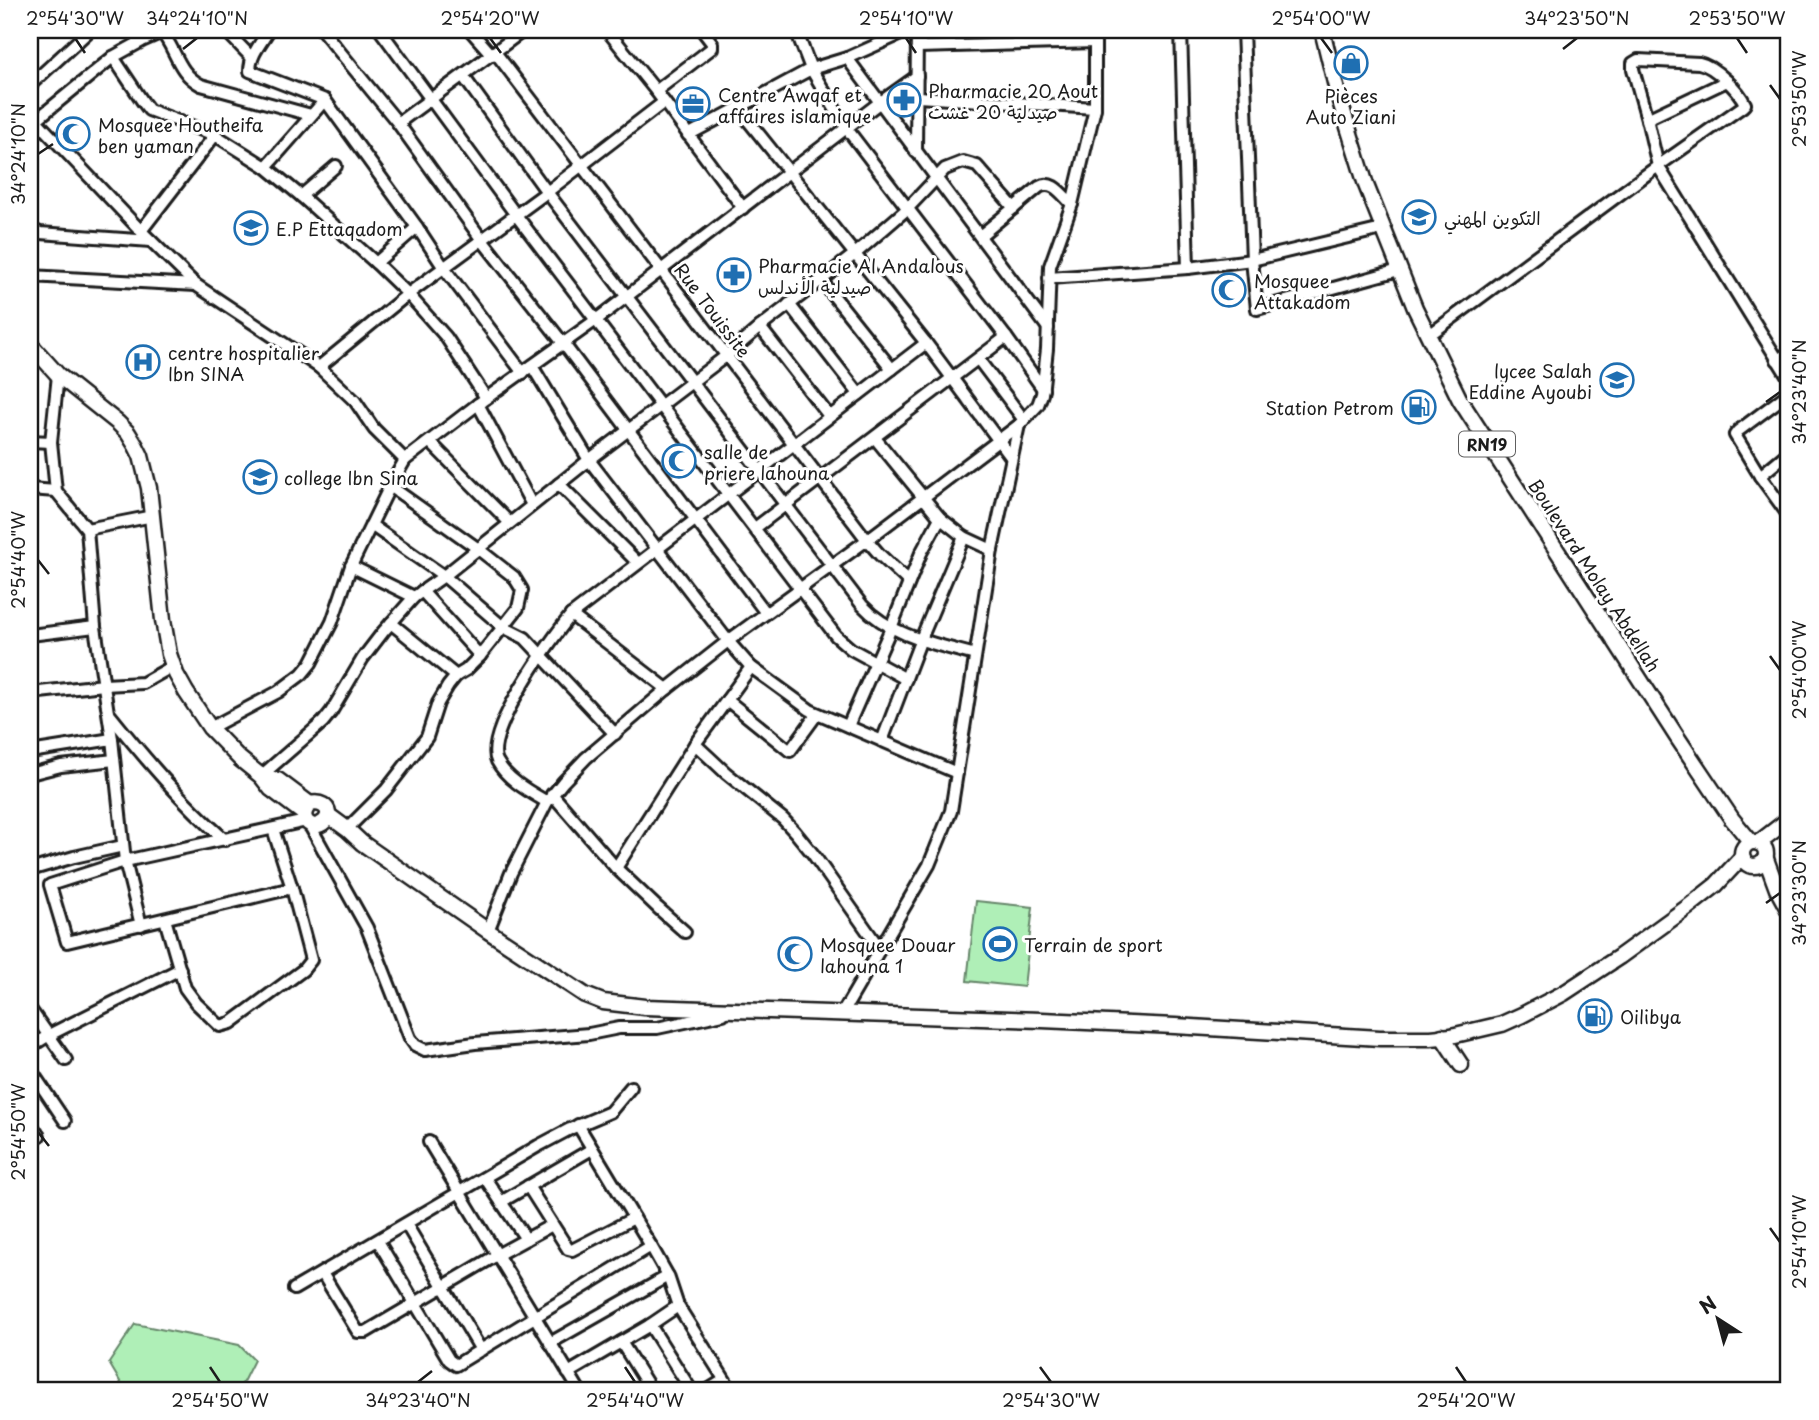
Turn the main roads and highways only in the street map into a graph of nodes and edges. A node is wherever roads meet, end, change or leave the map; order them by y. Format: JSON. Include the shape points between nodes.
{"nodes":[{"id":1,"x":1322,"y":30,"type":"edge"},
{"id":2,"x":30,"y":344,"type":"edge"},
{"id":3,"x":313,"y":817,"type":"junction"},
{"id":4,"x":1785,"y":822,"type":"edge"},
{"id":5,"x":362,"y":843,"type":"junction"},
{"id":6,"x":1754,"y":854,"type":"junction"},
{"id":7,"x":1789,"y":911,"type":"edge"},
{"id":8,"x":1442,"y":1037,"type":"junction"},
{"id":9,"x":1461,"y":1065,"type":"dead end"}],
"edges":[{"from":1,"to":6,"type":"main road","name":"Boulevard Molay Abdellah","number":"RN19","via":[[1349,133],[1382,229],[1428,336],[1469,415]]},
{"from":2,"to":3,"type":"main road","via":[[58,375],[128,433],[141,456],[169,654],[186,692],[210,728],[240,759],[261,776],[278,780]]},
{"from":3,"to":5,"type":"main road"},
{"from":3,"to":5,"type":"main road","via":[[347,828]]},
{"from":4,"to":6,"type":"main road"},
{"from":5,"to":8,"type":"main road","via":[[569,985],[603,1002],[654,1008]]},
{"from":6,"to":7,"type":"main road","number":"RN19"},
{"from":6,"to":8,"type":"main road","via":[[1564,993],[1502,1024]]},
{"from":8,"to":9,"type":"main road"}]}
